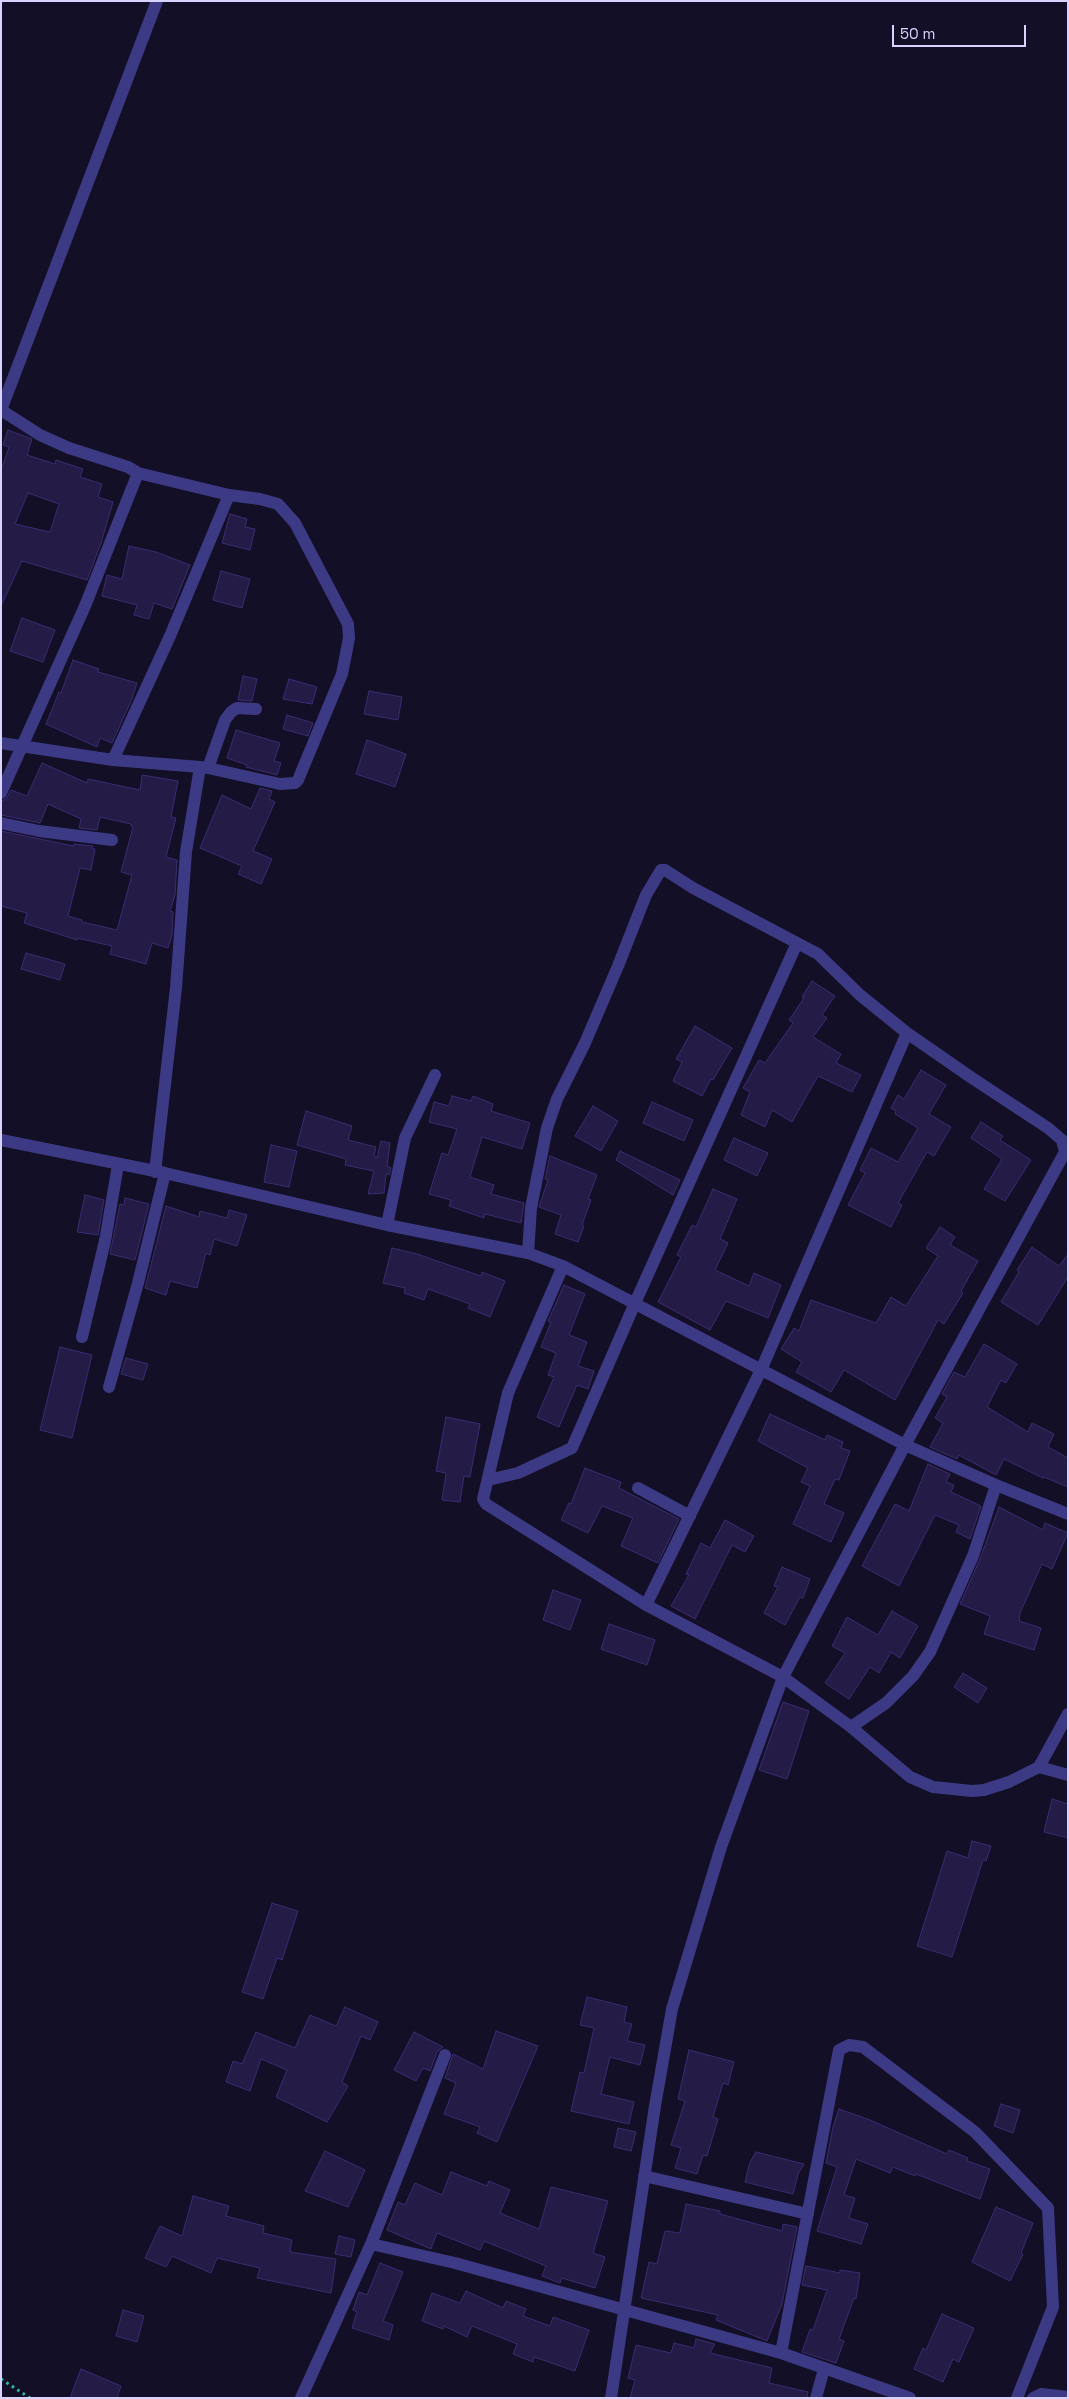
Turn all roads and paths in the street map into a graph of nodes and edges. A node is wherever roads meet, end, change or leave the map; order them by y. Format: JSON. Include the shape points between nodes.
{"nodes":[{"id":1,"x":157,"y":1,"type":"edge"},
{"id":2,"x":1,"y":410,"type":"edge"},
{"id":3,"x":138,"y":473,"type":"junction"},
{"id":4,"x":229,"y":495,"type":"junction"},
{"id":5,"x":256,"y":709,"type":"dead end"},
{"id":6,"x":1,"y":743,"type":"edge"},
{"id":7,"x":22,"y":746,"type":"junction"},
{"id":8,"x":113,"y":760,"type":"junction"},
{"id":9,"x":205,"y":768,"type":"junction"},
{"id":10,"x":1,"y":793,"type":"edge"},
{"id":11,"x":1,"y":823,"type":"edge"},
{"id":12,"x":112,"y":840,"type":"dead end"},
{"id":13,"x":797,"y":943,"type":"junction"},
{"id":14,"x":908,"y":1033,"type":"junction"},
{"id":15,"x":435,"y":1075,"type":"dead end"},
{"id":16,"x":1,"y":1140,"type":"edge"},
{"id":17,"x":118,"y":1164,"type":"junction"},
{"id":18,"x":160,"y":1172,"type":"junction"},
{"id":19,"x":387,"y":1225,"type":"junction"},
{"id":20,"x":528,"y":1253,"type":"junction"},
{"id":21,"x":563,"y":1266,"type":"junction"},
{"id":22,"x":635,"y":1303,"type":"junction"},
{"id":23,"x":82,"y":1337,"type":"dead end"},
{"id":24,"x":761,"y":1370,"type":"junction"},
{"id":25,"x":109,"y":1387,"type":"dead end"},
{"id":26,"x":905,"y":1445,"type":"junction"},
{"id":27,"x":488,"y":1480,"type":"junction"},
{"id":28,"x":996,"y":1485,"type":"junction"},
{"id":29,"x":638,"y":1488,"type":"dead end"},
{"id":30,"x":1068,"y":1514,"type":"edge"},
{"id":31,"x":690,"y":1516,"type":"junction"},
{"id":32,"x":646,"y":1606,"type":"junction"},
{"id":33,"x":783,"y":1678,"type":"junction"},
{"id":34,"x":1068,"y":1714,"type":"edge"},
{"id":35,"x":851,"y":1728,"type":"junction"},
{"id":36,"x":1039,"y":1767,"type":"junction"},
{"id":37,"x":1068,"y":1775,"type":"edge"},
{"id":38,"x":445,"y":2055,"type":"dead end"},
{"id":39,"x":644,"y":2176,"type":"junction"},
{"id":40,"x":808,"y":2214,"type":"junction"},
{"id":41,"x":371,"y":2244,"type":"junction"},
{"id":42,"x":624,"y":2308,"type":"junction"},
{"id":43,"x":781,"y":2352,"type":"junction"},
{"id":44,"x":824,"y":2369,"type":"junction"},
{"id":45,"x":1,"y":2379,"type":"edge"},
{"id":46,"x":1068,"y":2397,"type":"edge"},
{"id":47,"x":30,"y":2398,"type":"edge"},
{"id":48,"x":301,"y":2398,"type":"edge"},
{"id":49,"x":611,"y":2398,"type":"edge"},
{"id":50,"x":816,"y":2398,"type":"edge"},
{"id":51,"x":910,"y":2398,"type":"edge"},
{"id":52,"x":1017,"y":2398,"type":"edge"},
{"id":53,"x":1033,"y":2398,"type":"edge"}],
"edges":[{"from":1,"to":2,"type":"street"},
{"from":2,"to":3,"type":"street","via":[[40,435]]},
{"from":3,"to":4,"type":"street"},
{"from":3,"to":7,"type":"street","via":[[85,606]]},
{"from":4,"to":8,"type":"street"},
{"from":4,"to":9,"type":"street","via":[[260,498],[284,508],[348,624],[349,638],[342,674],[298,780],[280,784]]},
{"from":5,"to":9,"type":"street","via":[[237,708],[228,716]]},
{"from":6,"to":7,"type":"street"},
{"from":7,"to":8,"type":"street"},
{"from":7,"to":10,"type":"street"},
{"from":8,"to":9,"type":"street"},
{"from":9,"to":18,"type":"street","via":[[186,852]]},
{"from":11,"to":12,"type":"street"},
{"from":13,"to":14,"type":"street","via":[[818,954],[860,995]]},
{"from":13,"to":20,"type":"street","via":[[665,870],[657,873],[547,1128],[531,1208]]},
{"from":13,"to":22,"type":"street"},
{"from":14,"to":24,"type":"street"},
{"from":14,"to":26,"type":"street","via":[[1048,1128],[1062,1140],[1065,1152]]},
{"from":15,"to":19,"type":"street","via":[[405,1138]]},
{"from":16,"to":17,"type":"street"},
{"from":17,"to":18,"type":"street"},
{"from":17,"to":23,"type":"street"},
{"from":18,"to":19,"type":"street"},
{"from":18,"to":25,"type":"street","via":[[138,1283]]},
{"from":19,"to":20,"type":"street"},
{"from":20,"to":21,"type":"street"},
{"from":21,"to":22,"type":"street"},
{"from":21,"to":27,"type":"street","via":[[508,1393]]},
{"from":22,"to":24,"type":"street"},
{"from":22,"to":27,"type":"street","via":[[572,1448],[518,1473]]},
{"from":24,"to":26,"type":"street"},
{"from":24,"to":31,"type":"street"},
{"from":26,"to":28,"type":"street"},
{"from":26,"to":33,"type":"street"},
{"from":27,"to":32,"type":"street","via":[[483,1499],[486,1504]]},
{"from":28,"to":30,"type":"street"},
{"from":28,"to":35,"type":"street","via":[[973,1556],[930,1652],[913,1676],[886,1703]]},
{"from":29,"to":31,"type":"street"},
{"from":31,"to":32,"type":"street"},
{"from":32,"to":33,"type":"street"},
{"from":33,"to":35,"type":"street"},
{"from":33,"to":39,"type":"street","via":[[721,1847],[672,2009]]},
{"from":34,"to":36,"type":"street"},
{"from":35,"to":36,"type":"street","via":[[910,1777],[933,1787],[972,1792],[984,1790]]},
{"from":36,"to":37,"type":"street"},
{"from":38,"to":41,"type":"street"},
{"from":39,"to":40,"type":"street"},
{"from":39,"to":42,"type":"street"},
{"from":40,"to":43,"type":"street"},
{"from":40,"to":52,"type":"street","via":[[839,2050],[850,2045],[863,2047],[975,2132],[1048,2208],[1053,2307]]},
{"from":41,"to":42,"type":"street","via":[[455,2262]]},
{"from":41,"to":48,"type":"street"},
{"from":42,"to":43,"type":"street"},
{"from":42,"to":49,"type":"street"},
{"from":43,"to":44,"type":"street"},
{"from":44,"to":50,"type":"street"},
{"from":44,"to":51,"type":"street"},
{"from":45,"to":47,"type":"path"},
{"from":46,"to":53,"type":"street","via":[[1041,2394]]}]}
